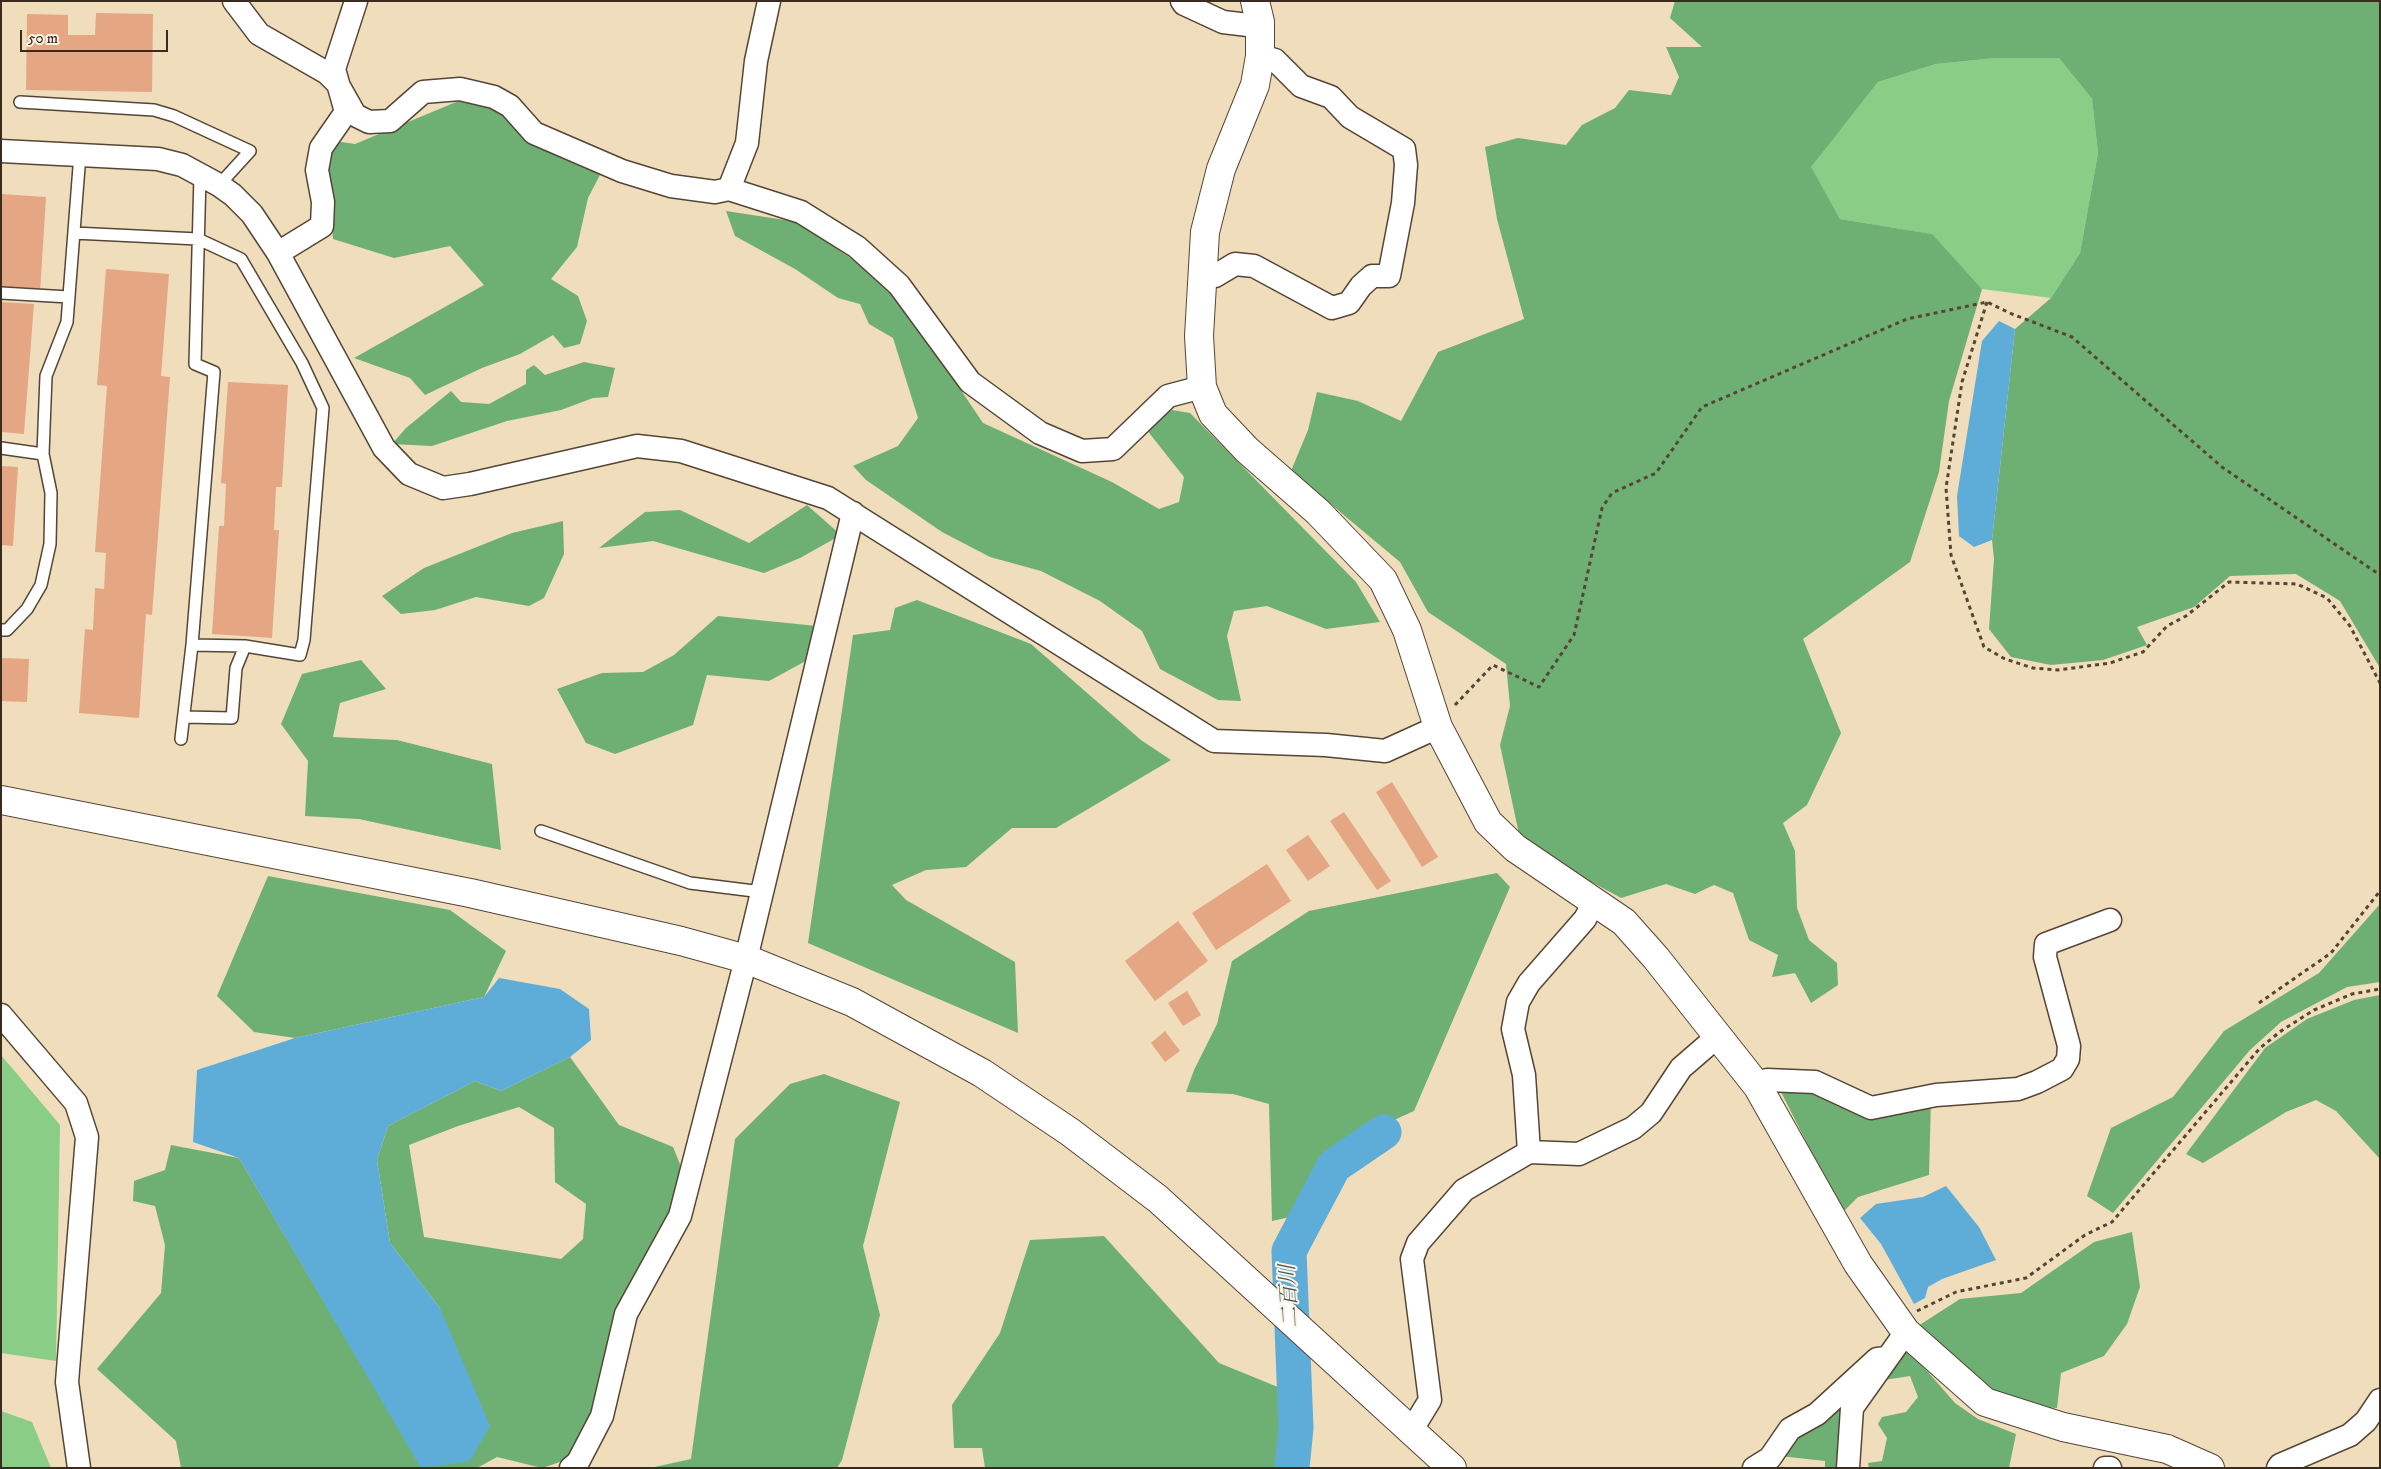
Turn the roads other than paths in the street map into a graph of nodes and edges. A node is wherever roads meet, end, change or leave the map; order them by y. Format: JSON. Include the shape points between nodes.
{"nodes":[{"id":1,"x":234,"y":1,"type":"edge"},
{"id":2,"x":356,"y":1,"type":"edge"},
{"id":3,"x":769,"y":1,"type":"edge"},
{"id":4,"x":1182,"y":1,"type":"edge"},
{"id":5,"x":1257,"y":12,"type":"edge"},
{"id":6,"x":1260,"y":56,"type":"junction"},
{"id":7,"x":338,"y":83,"type":"junction"},
{"id":8,"x":20,"y":102,"type":"dead end"},
{"id":9,"x":1,"y":151,"type":"edge"},
{"id":10,"x":80,"y":154,"type":"junction"},
{"id":11,"x":210,"y":181,"type":"junction"},
{"id":12,"x":729,"y":189,"type":"junction"},
{"id":13,"x":74,"y":233,"type":"junction"},
{"id":14,"x":198,"y":239,"type":"junction"},
{"id":15,"x":278,"y":253,"type":"junction"},
{"id":16,"x":1201,"y":277,"type":"junction"},
{"id":17,"x":1,"y":293,"type":"edge"},
{"id":18,"x":69,"y":297,"type":"junction"},
{"id":19,"x":1202,"y":387,"type":"junction"},
{"id":20,"x":1,"y":448,"type":"edge"},
{"id":21,"x":43,"y":454,"type":"junction"},
{"id":22,"x":853,"y":513,"type":"junction"},
{"id":23,"x":1,"y":630,"type":"edge"},
{"id":24,"x":192,"y":645,"type":"junction"},
{"id":25,"x":245,"y":646,"type":"junction"},
{"id":26,"x":184,"y":717,"type":"junction"},
{"id":27,"x":1438,"y":727,"type":"junction"},
{"id":28,"x":181,"y":739,"type":"dead end"},
{"id":29,"x":1,"y":800,"type":"edge"},
{"id":30,"x":541,"y":831,"type":"dead end"},
{"id":31,"x":762,"y":892,"type":"junction"},
{"id":32,"x":1594,"y":902,"type":"junction"},
{"id":33,"x":2110,"y":920,"type":"dead end"},
{"id":34,"x":746,"y":959,"type":"junction"},
{"id":35,"x":1,"y":1014,"type":"edge"},
{"id":36,"x":1718,"y":1036,"type":"junction"},
{"id":37,"x":1758,"y":1086,"type":"junction"},
{"id":38,"x":1528,"y":1152,"type":"junction"},
{"id":39,"x":1906,"y":1332,"type":"junction"},
{"id":40,"x":1887,"y":1358,"type":"junction"},
{"id":41,"x":2380,"y":1400,"type":"edge"},
{"id":42,"x":1411,"y":1430,"type":"junction"},
{"id":43,"x":79,"y":1468,"type":"edge"},
{"id":44,"x":571,"y":1468,"type":"edge"},
{"id":45,"x":1452,"y":1468,"type":"edge"},
{"id":46,"x":1754,"y":1468,"type":"edge"},
{"id":47,"x":1848,"y":1468,"type":"edge"},
{"id":48,"x":2105,"y":1468,"type":"edge"},
{"id":49,"x":2110,"y":1468,"type":"edge"},
{"id":50,"x":2210,"y":1468,"type":"edge"},
{"id":51,"x":2278,"y":1468,"type":"edge"}],
"edges":[{"from":1,"to":7,"type":"street","via":[[259,34],[327,73]]},
{"from":2,"to":7,"type":"street","via":[[334,70]]},
{"from":3,"to":12,"type":"street","via":[[756,61],[747,143]]},
{"from":4,"to":5,"type":"street","via":[[1223,22],[1248,25]]},
{"from":5,"to":6,"type":"street"},
{"from":6,"to":16,"type":"street","via":[[1255,85],[1221,169],[1205,232]]},
{"from":6,"to":16,"type":"street","via":[[1275,60],[1301,86],[1331,97],[1350,117],[1404,149],[1403,203],[1389,276],[1372,276],[1349,303],[1332,308],[1254,266],[1235,264],[1215,276]]},
{"from":7,"to":12,"type":"street","via":[[355,115],[369,122],[390,121],[423,92],[460,89],[494,97],[510,106],[534,133],[622,171],[671,186],[715,192]]},
{"from":7,"to":15,"type":"street","via":[[346,112],[321,148],[317,170],[323,202],[322,226]]},
{"from":8,"to":11,"type":"lane","via":[[154,110],[250,151]]},
{"from":9,"to":10,"type":"street"},
{"from":10,"to":11,"type":"street","via":[[158,159],[182,165]]},
{"from":10,"to":13,"type":"lane"},
{"from":11,"to":14,"type":"lane"},
{"from":11,"to":15,"type":"street","via":[[252,214]]},
{"from":12,"to":19,"type":"street","via":[[801,212],[857,247],[899,285],[970,382],[1040,433],[1082,451],[1113,450],[1168,396]]},
{"from":13,"to":14,"type":"lane"},
{"from":13,"to":18,"type":"lane"},
{"from":14,"to":24,"type":"lane","via":[[194,364],[214,372]]},
{"from":14,"to":25,"type":"lane","via":[[241,259],[302,362],[323,408],[304,640],[300,655]]},
{"from":15,"to":22,"type":"street","via":[[384,448],[409,474],[443,488],[637,446],[660,448],[828,498]]},
{"from":16,"to":19,"type":"street"},
{"from":17,"to":18,"type":"lane"},
{"from":18,"to":21,"type":"lane","via":[[67,322],[46,376]]},
{"from":19,"to":27,"type":"street","via":[[1213,414],[1247,450],[1318,512],[1383,580],[1407,630]]},
{"from":20,"to":21,"type":"lane"},
{"from":21,"to":23,"type":"lane","via":[[51,502],[50,544],[41,585],[27,609],[7,630]]},
{"from":22,"to":27,"type":"street","via":[[1214,740],[1385,751]]},
{"from":22,"to":31,"type":"street"},
{"from":24,"to":25,"type":"lane"},
{"from":24,"to":26,"type":"lane"},
{"from":25,"to":26,"type":"lane","via":[[236,668],[232,718]]},
{"from":26,"to":28,"type":"lane"},
{"from":27,"to":32,"type":"street","via":[[1488,822],[1515,848]]},
{"from":29,"to":34,"type":"street","via":[[470,893]]},
{"from":30,"to":31,"type":"lane","via":[[690,883]]},
{"from":31,"to":34,"type":"street"},
{"from":32,"to":36,"type":"street","via":[[1624,922]]},
{"from":32,"to":38,"type":"street","via":[[1585,919],[1529,983],[1518,1002],[1513,1029],[1524,1075]]},
{"from":33,"to":37,"type":"street","via":[[2046,944],[2045,958],[2069,1046],[2068,1059],[2062,1069],[2037,1082],[2018,1088],[1936,1095],[1871,1108],[1815,1082],[1768,1080]]},
{"from":34,"to":42,"type":"street","via":[[861,1007],[982,1073],[1070,1132],[1158,1199]]},
{"from":34,"to":44,"type":"street","via":[[680,1216],[626,1314],[602,1416],[578,1462]]},
{"from":35,"to":43,"type":"street","via":[[76,1103],[87,1137],[67,1382]]},
{"from":36,"to":37,"type":"street"},
{"from":36,"to":38,"type":"street","via":[[1681,1068],[1651,1113],[1634,1128],[1579,1154]]},
{"from":37,"to":39,"type":"street","via":[[1858,1264]]},
{"from":38,"to":42,"type":"street","via":[[1464,1190],[1418,1244],[1412,1259],[1430,1400]]},
{"from":39,"to":40,"type":"street"},
{"from":39,"to":50,"type":"street","via":[[1985,1402],[2063,1427],[2167,1449]]},
{"from":40,"to":46,"type":"street","via":[[1877,1359],[1817,1414],[1790,1429],[1770,1458]]},
{"from":40,"to":47,"type":"street","via":[[1852,1408]]},
{"from":41,"to":51,"type":"street","via":[[2366,1421],[2350,1435]]},
{"from":42,"to":45,"type":"street"},
{"from":48,"to":49,"type":"street"}]}
